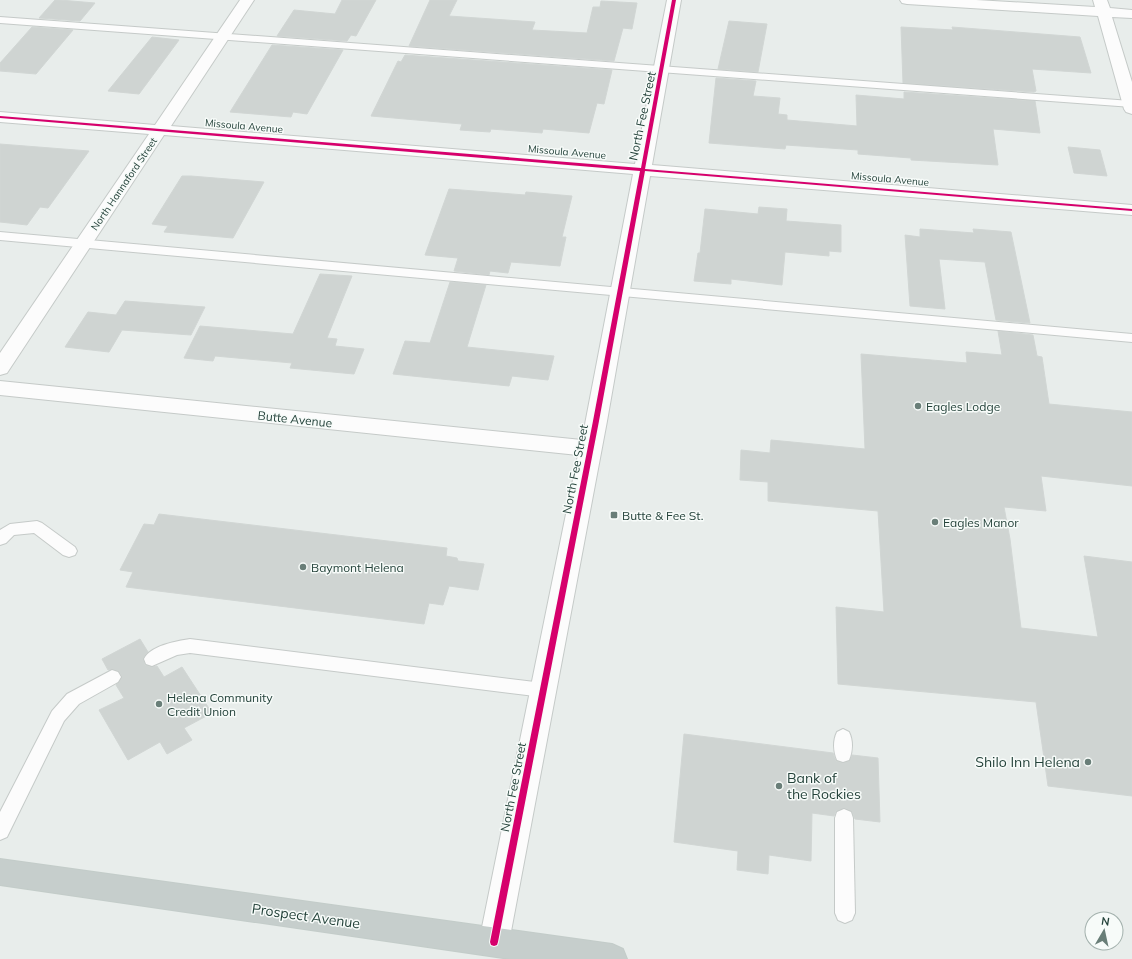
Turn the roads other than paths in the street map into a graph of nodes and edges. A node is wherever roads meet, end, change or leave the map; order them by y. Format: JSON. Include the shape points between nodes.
{"nodes":[{"id":1,"x":248,"y":0,"type":"edge"},
{"id":2,"x":674,"y":0,"type":"edge"},
{"id":3,"x":907,"y":0,"type":"edge"},
{"id":4,"x":1102,"y":6,"type":"edge"},
{"id":5,"x":1132,"y":14,"type":"edge"},
{"id":6,"x":0,"y":20,"type":"edge"},
{"id":7,"x":224,"y":36,"type":"junction"},
{"id":8,"x":663,"y":69,"type":"junction"},
{"id":9,"x":1131,"y":106,"type":"edge"},
{"id":10,"x":0,"y":117,"type":"edge"},
{"id":11,"x":160,"y":130,"type":"junction"},
{"id":12,"x":642,"y":168,"type":"junction"},
{"id":13,"x":1132,"y":210,"type":"edge"},
{"id":14,"x":0,"y":236,"type":"edge"},
{"id":15,"x":84,"y":243,"type":"junction"},
{"id":16,"x":620,"y":290,"type":"junction"},
{"id":17,"x":1132,"y":338,"type":"edge"},
{"id":18,"x":0,"y":368,"type":"edge"},
{"id":19,"x":0,"y":388,"type":"edge"},
{"id":20,"x":590,"y":449,"type":"junction"},
{"id":21,"x":0,"y":539,"type":"edge"},
{"id":22,"x":69,"y":551,"type":"dead end"},
{"id":23,"x":152,"y":658,"type":"dead end"},
{"id":24,"x":112,"y":677,"type":"dead end"},
{"id":25,"x":543,"y":690,"type":"junction"},
{"id":26,"x":844,"y":818,"type":"dead end"},
{"id":27,"x":0,"y":831,"type":"edge"},
{"id":28,"x":0,"y":872,"type":"edge"},
{"id":29,"x":845,"y":913,"type":"dead end"},
{"id":30,"x":494,"y":942,"type":"junction"},
{"id":31,"x":612,"y":959,"type":"edge"}],
"edges":[{"from":1,"to":7,"type":"street","name":"North Hannaford Street"},
{"from":2,"to":8,"type":"street","name":"North Fee Street"},
{"from":3,"to":4,"type":"street"},
{"from":4,"to":5,"type":"street"},
{"from":4,"to":9,"type":"street"},
{"from":6,"to":7,"type":"lane"},
{"from":7,"to":8,"type":"lane"},
{"from":7,"to":11,"type":"street","name":"North Hannaford Street"},
{"from":8,"to":9,"type":"lane"},
{"from":8,"to":12,"type":"street","name":"North Fee Street"},
{"from":10,"to":11,"type":"street","name":"Missoula Avenue"},
{"from":11,"to":12,"type":"street","name":"Missoula Avenue"},
{"from":11,"to":15,"type":"street","name":"North Hannaford Street"},
{"from":12,"to":13,"type":"street","name":"Missoula Avenue"},
{"from":12,"to":16,"type":"street","name":"North Fee Street"},
{"from":14,"to":15,"type":"lane"},
{"from":15,"to":16,"type":"lane"},
{"from":15,"to":18,"type":"street","name":"North Hannaford Street"},
{"from":16,"to":17,"type":"lane"},
{"from":16,"to":20,"type":"street","name":"North Fee Street"},
{"from":19,"to":20,"type":"street","name":"Butte Avenue"},
{"from":20,"to":25,"type":"street","name":"North Fee Street"},
{"from":21,"to":22,"type":"lane","via":[[10,530],[38,527]]},
{"from":23,"to":25,"type":"lane","via":[[174,648],[190,646]]},
{"from":24,"to":27,"type":"lane","via":[[73,699],[58,716]]},
{"from":25,"to":30,"type":"street","name":"North Fee Street"},
{"from":26,"to":29,"type":"lane"},
{"from":28,"to":30,"type":"highway","name":"Prospect Avenue"},
{"from":30,"to":31,"type":"highway","name":"Prospect Avenue"}]}
